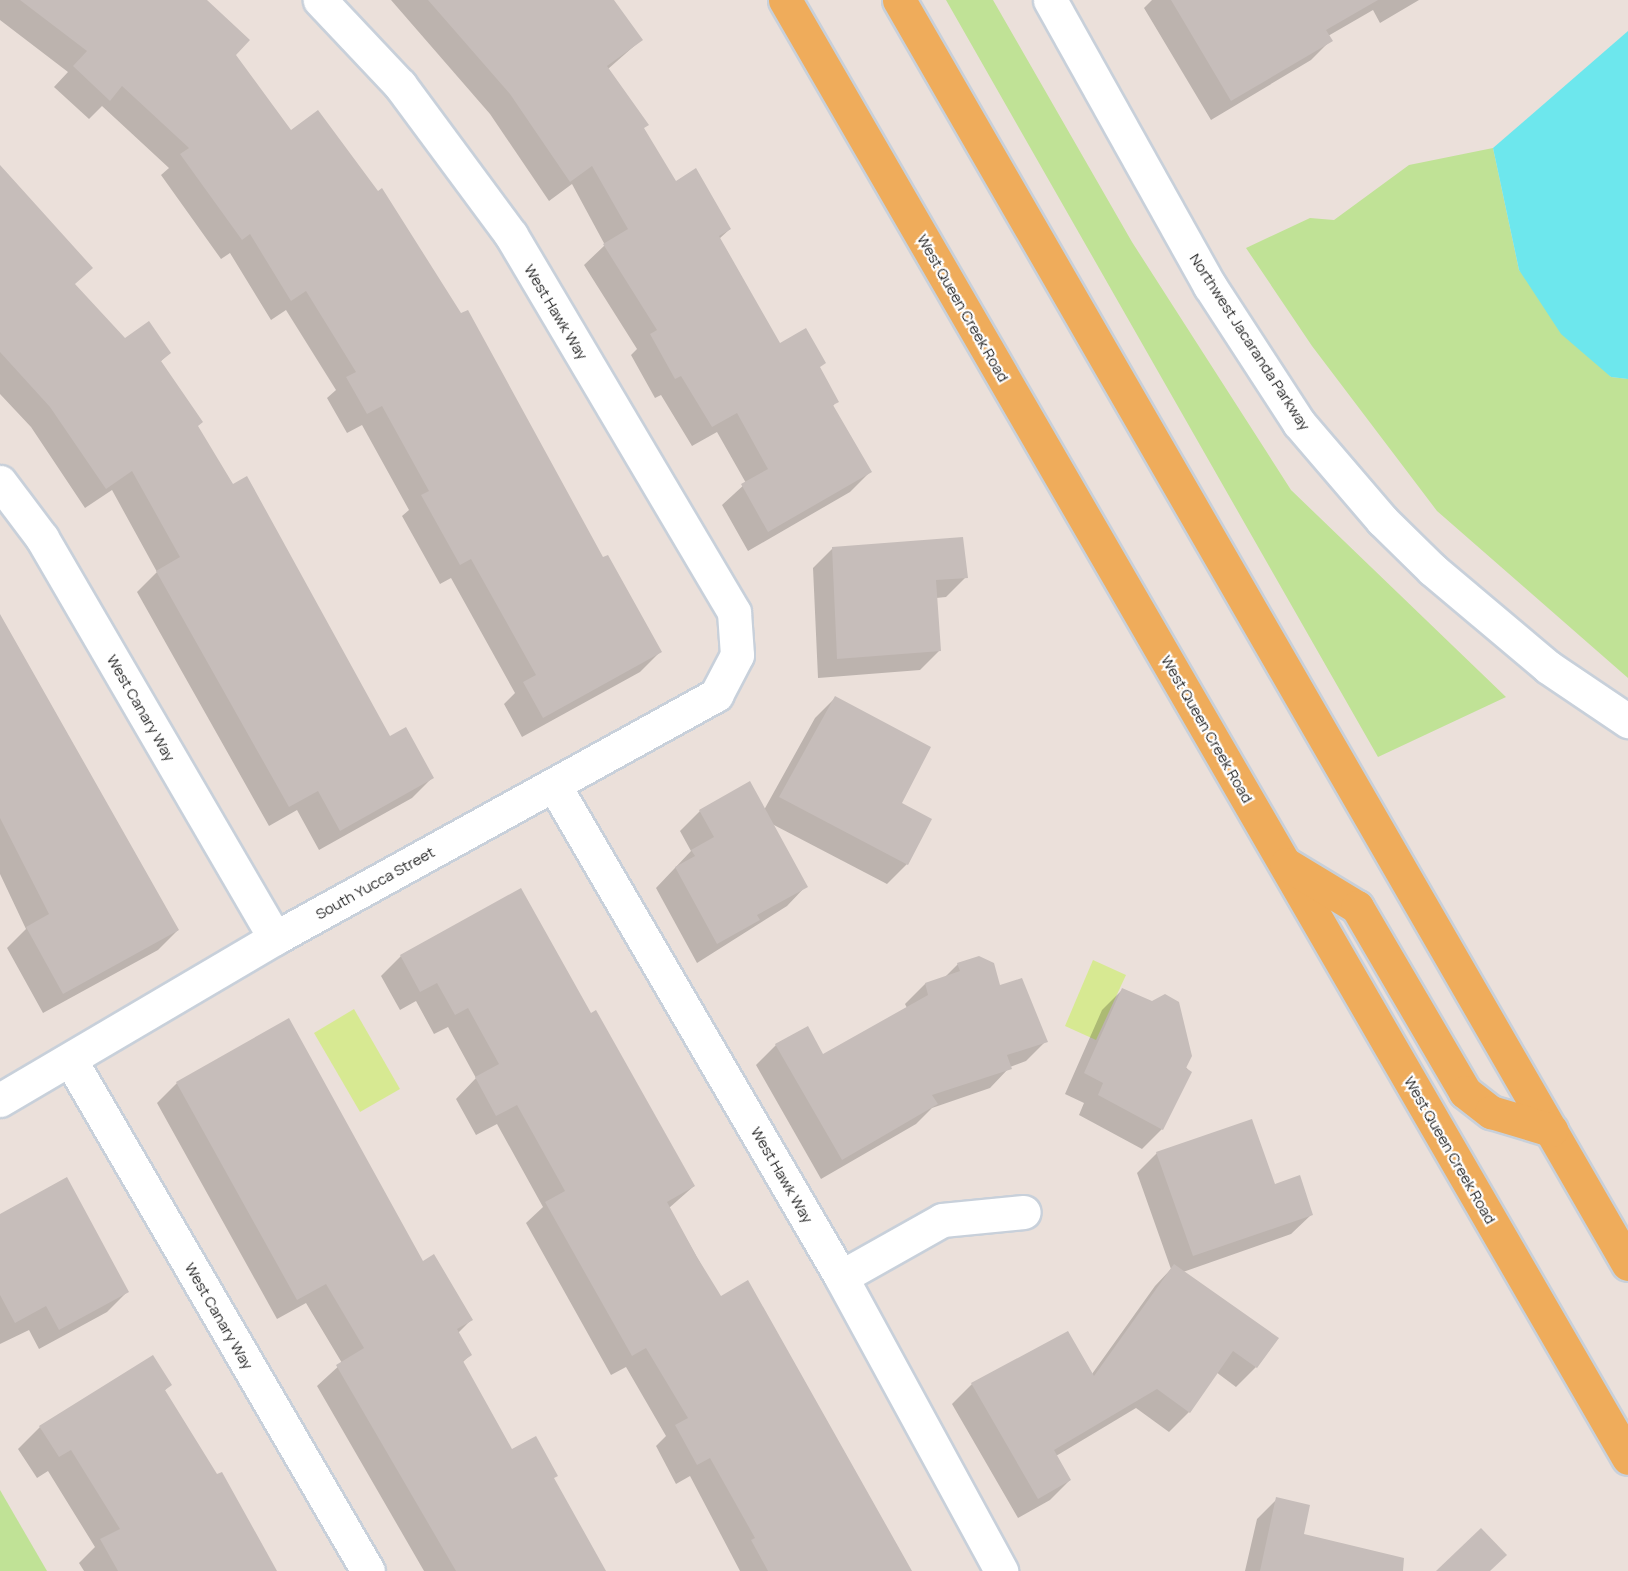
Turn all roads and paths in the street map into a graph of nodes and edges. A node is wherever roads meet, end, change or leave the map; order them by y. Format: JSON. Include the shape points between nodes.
{"nodes":[{"id":1,"x":320,"y":0,"type":"edge"},
{"id":2,"x":785,"y":0,"type":"edge"},
{"id":3,"x":899,"y":0,"type":"edge"},
{"id":4,"x":1050,"y":0,"type":"edge"},
{"id":5,"x":0,"y":482,"type":"edge"},
{"id":6,"x":737,"y":655,"type":"joint"},
{"id":7,"x":1628,"y":721,"type":"edge"},
{"id":8,"x":554,"y":785,"type":"junction"},
{"id":9,"x":1285,"y":863,"type":"junction"},
{"id":10,"x":274,"y":938,"type":"junction"},
{"id":11,"x":71,"y":1060,"type":"junction"},
{"id":12,"x":0,"y":1100,"type":"edge"},
{"id":13,"x":1551,"y":1130,"type":"junction"},
{"id":14,"x":1024,"y":1212,"type":"dead end"},
{"id":15,"x":1628,"y":1264,"type":"edge"},
{"id":16,"x":841,"y":1277,"type":"junction"},
{"id":17,"x":1628,"y":1458,"type":"edge"},
{"id":18,"x":368,"y":1571,"type":"edge"},
{"id":19,"x":1001,"y":1571,"type":"edge"}],
"edges":[{"from":1,"to":6,"type":"street","name":"West Hawk Way","via":[[400,85],[511,235],[734,612]]},
{"from":2,"to":9,"type":"main road","name":"West Queen Creek Road"},
{"from":3,"to":13,"type":"main road"},
{"from":4,"to":7,"type":"street","name":"Northwest Jacaranda Parkway","via":[[1210,285],[1299,423],[1382,520],[1494,624],[1548,667]]},
{"from":5,"to":10,"type":"street","name":"West Canary Way","via":[[42,538]]},
{"from":6,"to":8,"type":"street","name":"South Yucca Street","via":[[716,695]]},
{"from":8,"to":10,"type":"street","name":"South Yucca Street"},
{"from":8,"to":16,"type":"street","name":"West Hawk Way"},
{"from":9,"to":13,"type":"main road","via":[[1357,907],[1465,1092],[1491,1112]]},
{"from":9,"to":17,"type":"main road","name":"West Queen Creek Road"},
{"from":10,"to":11,"type":"street","name":"South Yucca Street"},
{"from":11,"to":12,"type":"street","name":"South Yucca Street"},
{"from":11,"to":18,"type":"street","name":"West Canary Way"},
{"from":13,"to":15,"type":"main road"},
{"from":14,"to":16,"type":"street","via":[[942,1220]]},
{"from":16,"to":19,"type":"street","name":"West Hawk Way"}]}
